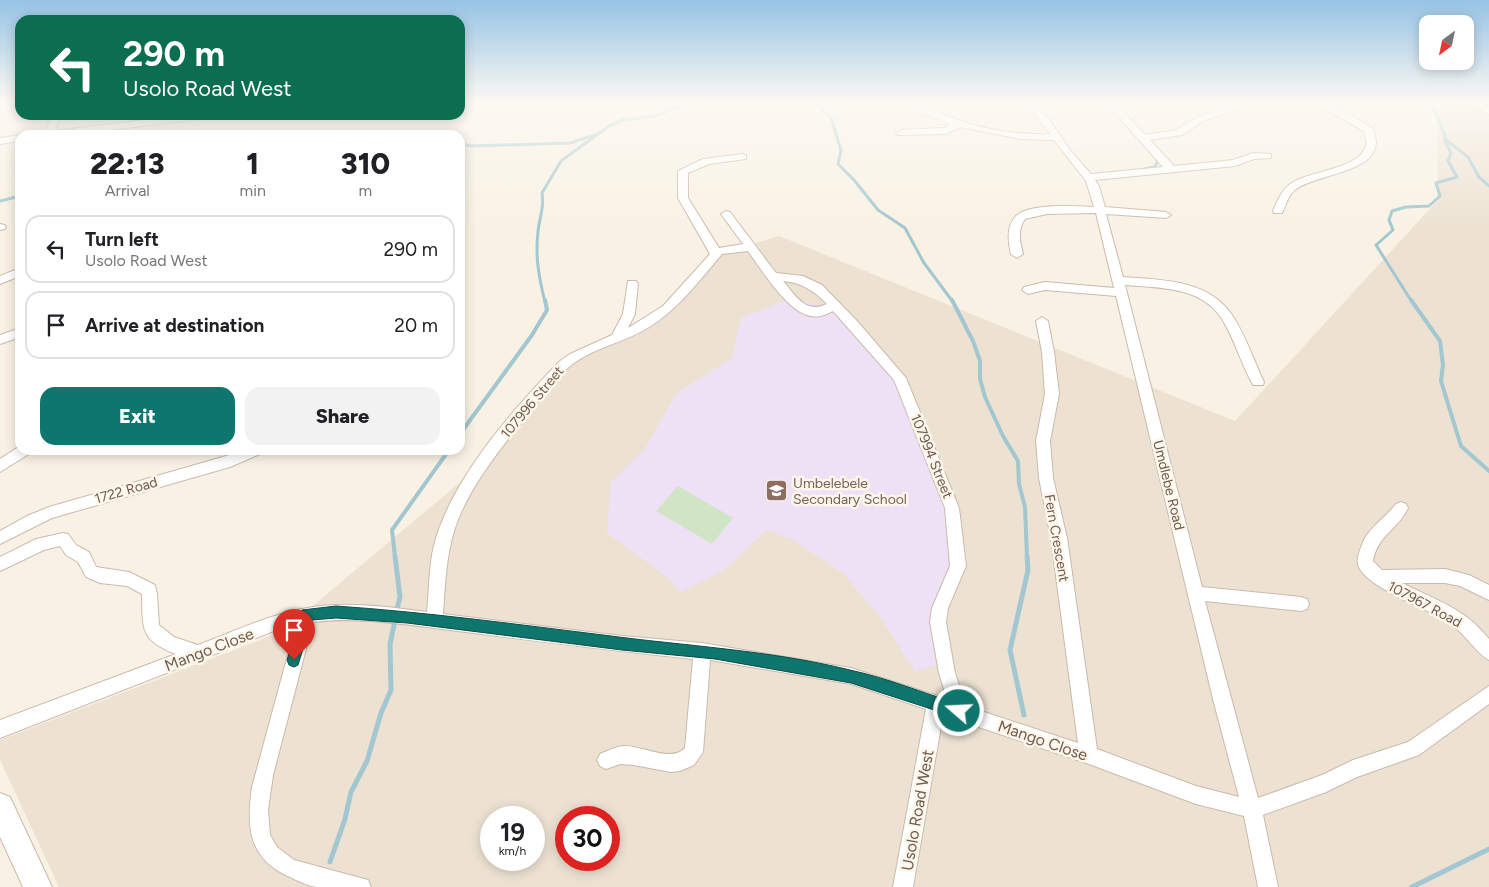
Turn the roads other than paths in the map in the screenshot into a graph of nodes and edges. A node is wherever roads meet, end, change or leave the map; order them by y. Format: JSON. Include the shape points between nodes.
{"nodes":[{"id":1,"x":1062,"y":144,"type":"edge"},
{"id":2,"x":1149,"y":144,"type":"edge"},
{"id":3,"x":1372,"y":144,"type":"edge"},
{"id":4,"x":1268,"y":156,"type":"dead end"},
{"id":5,"x":743,"y":157,"type":"dead end"},
{"id":6,"x":1171,"y":169,"type":"junction"},
{"id":7,"x":1090,"y":178,"type":"junction"},
{"id":8,"x":1102,"y":211,"type":"junction"},
{"id":9,"x":1278,"y":211,"type":"dead end"},
{"id":10,"x":726,"y":214,"type":"dead end"},
{"id":11,"x":1166,"y":215,"type":"dead end"},
{"id":12,"x":750,"y":247,"type":"junction"},
{"id":13,"x":716,"y":254,"type":"junction"},
{"id":14,"x":1017,"y":254,"type":"dead end"},
{"id":15,"x":15,"y":274,"type":"edge"},
{"id":16,"x":772,"y":276,"type":"junction"},
{"id":17,"x":0,"y":280,"type":"edge"},
{"id":18,"x":632,"y":284,"type":"dead end"},
{"id":19,"x":1120,"y":287,"type":"junction"},
{"id":20,"x":1028,"y":290,"type":"dead end"},
{"id":21,"x":834,"y":306,"type":"junction"},
{"id":22,"x":1042,"y":321,"type":"dead end"},
{"id":23,"x":15,"y":334,"type":"edge"},
{"id":24,"x":0,"y":340,"type":"edge"},
{"id":25,"x":615,"y":340,"type":"junction"},
{"id":26,"x":1258,"y":382,"type":"dead end"},
{"id":27,"x":15,"y":455,"type":"edge"},
{"id":28,"x":244,"y":455,"type":"edge"},
{"id":29,"x":0,"y":464,"type":"edge"},
{"id":30,"x":1401,"y":508,"type":"dead end"},
{"id":31,"x":0,"y":538,"type":"edge"},
{"id":32,"x":0,"y":564,"type":"edge"},
{"id":33,"x":1378,"y":577,"type":"junction"},
{"id":34,"x":1489,"y":592,"type":"edge"},
{"id":35,"x":1196,"y":593,"type":"junction"},
{"id":36,"x":1301,"y":604,"type":"dead end"},
{"id":37,"x":307,"y":615,"type":"junction"},
{"id":38,"x":434,"y":621,"type":"junction"},
{"id":39,"x":702,"y":651,"type":"junction"},
{"id":40,"x":1489,"y":652,"type":"edge"},
{"id":41,"x":197,"y":653,"type":"junction"},
{"id":42,"x":1489,"y":694,"type":"edge"},
{"id":43,"x":936,"y":703,"type":"junction"},
{"id":44,"x":959,"y":711,"type":"junction"},
{"id":45,"x":0,"y":729,"type":"edge"},
{"id":46,"x":1089,"y":756,"type":"junction"},
{"id":47,"x":606,"y":760,"type":"dead end"},
{"id":48,"x":0,"y":807,"type":"edge"},
{"id":49,"x":1252,"y":809,"type":"junction"},
{"id":50,"x":38,"y":887,"type":"edge"},
{"id":51,"x":361,"y":887,"type":"edge"},
{"id":52,"x":903,"y":887,"type":"edge"},
{"id":53,"x":1268,"y":887,"type":"edge"}],
"edges":[{"from":1,"to":7,"type":"street","name":"Umdlebe Road"},
{"from":2,"to":6,"type":"street"},
{"from":3,"to":9,"type":"street","via":[[1370,152],[1358,163],[1291,187]]},
{"from":4,"to":6,"type":"street","via":[[1253,156],[1235,163]]},
{"from":5,"to":13,"type":"street","via":[[707,161],[683,171],[683,198]]},
{"from":6,"to":7,"type":"street"},
{"from":7,"to":8,"type":"street","name":"Umdlebe Road"},
{"from":8,"to":11,"type":"street"},
{"from":8,"to":14,"type":"street","via":[[1056,210],[1025,214],[1015,227]]},
{"from":8,"to":19,"type":"street","name":"Umdlebe Road"},
{"from":10,"to":12,"type":"street"},
{"from":12,"to":13,"type":"street","via":[[727,249]]},
{"from":12,"to":16,"type":"street"},
{"from":13,"to":25,"type":"street","name":"107996 Street","via":[[666,309]]},
{"from":15,"to":17,"type":"street"},
{"from":16,"to":21,"type":"street","name":"107994 Street","via":[[799,279],[818,288]]},
{"from":16,"to":21,"type":"street","via":[[806,312],[815,314]]},
{"from":18,"to":25,"type":"street","via":[[629,314]]},
{"from":19,"to":20,"type":"street","via":[[1040,287]]},
{"from":19,"to":26,"type":"street","via":[[1182,288],[1209,298],[1226,316]]},
{"from":19,"to":35,"type":"street","name":"Umdlebe Road"},
{"from":21,"to":44,"type":"street","name":"107994 Street","via":[[900,378],[952,508],[958,566],[940,608],[938,622],[947,673]]},
{"from":22,"to":46,"type":"street","name":"Fern Crescent","via":[[1052,394],[1043,435],[1046,478],[1059,538]]},
{"from":23,"to":24,"type":"street"},
{"from":25,"to":38,"type":"street","name":"107996 Street","via":[[564,364],[525,408],[478,470],[454,510],[447,529],[440,554]]},
{"from":27,"to":29,"type":"street"},
{"from":28,"to":31,"type":"street","name":"1722 Road","via":[[50,513]]},
{"from":30,"to":33,"type":"street","name":"107967 Road","via":[[1374,535],[1370,544],[1365,563]]},
{"from":32,"to":41,"type":"street","via":[[41,544],[63,539],[70,550],[84,557],[91,572],[100,576],[129,578],[148,590],[150,623],[156,634]]},
{"from":33,"to":34,"type":"street","via":[[1446,576]]},
{"from":33,"to":40,"type":"street","name":"107967 Road","via":[[1401,592],[1453,616],[1477,636]]},
{"from":35,"to":36,"type":"street"},
{"from":35,"to":49,"type":"street","name":"Umdlebe Road"},
{"from":37,"to":38,"type":"street","name":"Mango Close","via":[[336,612]]},
{"from":37,"to":41,"type":"street","name":"Mango Close","via":[[279,622]]},
{"from":37,"to":51,"type":"street","via":[[267,764],[259,820],[261,840],[271,855],[285,865]]},
{"from":38,"to":39,"type":"street","name":"Mango Close"},
{"from":39,"to":43,"type":"street","name":"Mango Close","via":[[851,676]]},
{"from":39,"to":47,"type":"street","via":[[694,752],[689,760],[680,763],[622,754]]},
{"from":41,"to":45,"type":"street","name":"Mango Close"},
{"from":42,"to":49,"type":"street","via":[[1413,749],[1354,768],[1326,783]]},
{"from":43,"to":44,"type":"street","name":"Mango Close"},
{"from":43,"to":52,"type":"street","name":"Usolo Road West"},
{"from":44,"to":46,"type":"street","name":"Mango Close"},
{"from":46,"to":49,"type":"street","name":"Mango Close","via":[[1196,795]]},
{"from":48,"to":50,"type":"street"},
{"from":49,"to":53,"type":"street","name":"Umdlebe Road"}]}
